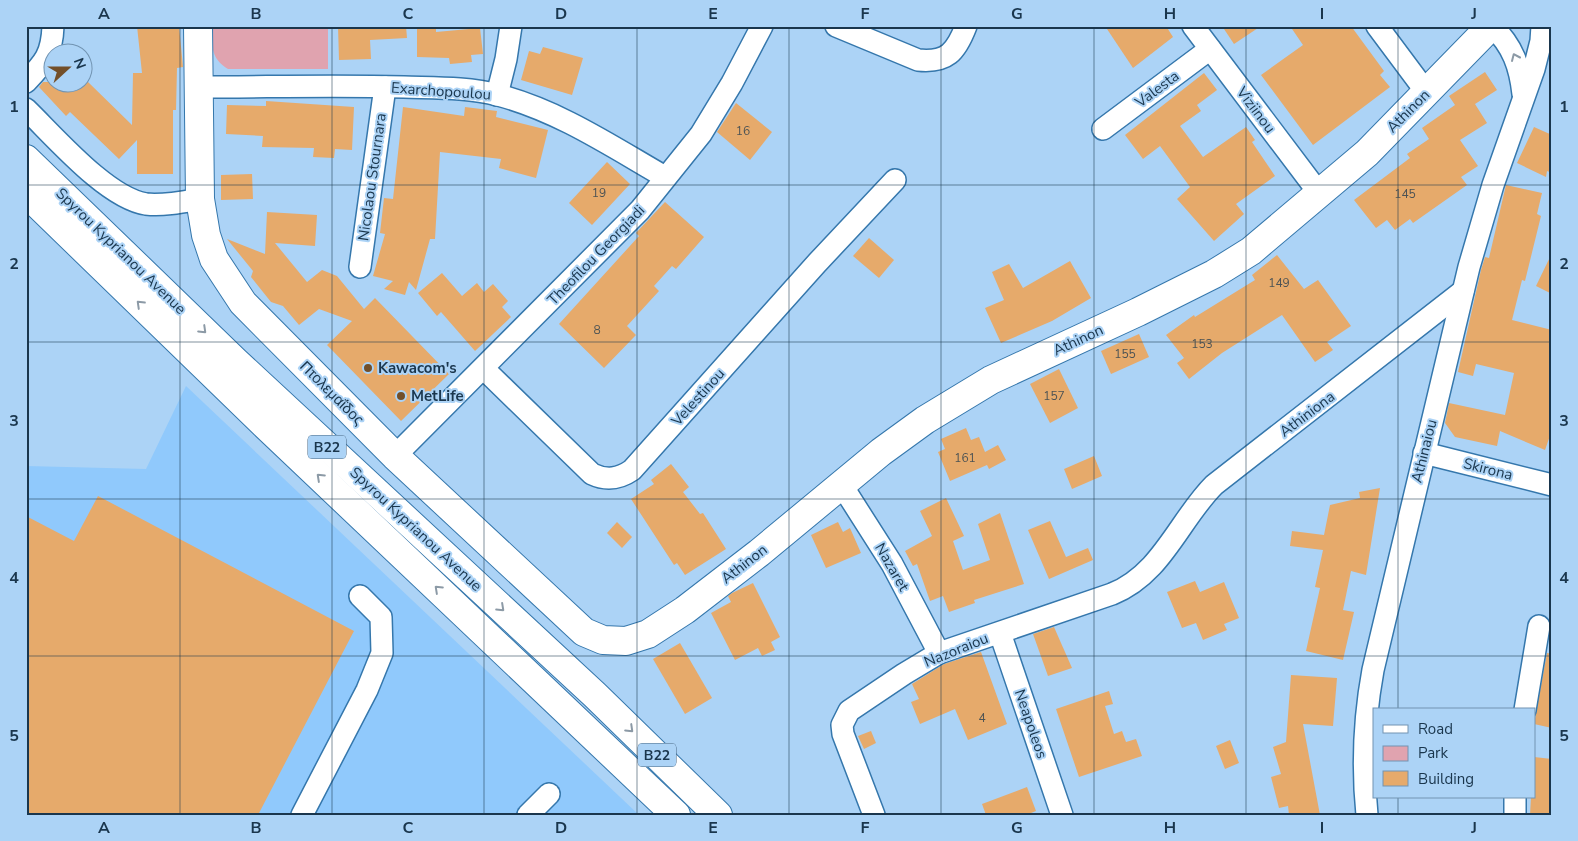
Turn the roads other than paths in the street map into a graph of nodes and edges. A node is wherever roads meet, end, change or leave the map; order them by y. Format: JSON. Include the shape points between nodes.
{"nodes":[{"id":1,"x":53,"y":26,"type":"edge"},
{"id":2,"x":198,"y":26,"type":"edge"},
{"id":3,"x":510,"y":26,"type":"edge"},
{"id":4,"x":762,"y":26,"type":"edge"},
{"id":5,"x":836,"y":26,"type":"edge"},
{"id":6,"x":966,"y":26,"type":"edge"},
{"id":7,"x":1193,"y":26,"type":"edge"},
{"id":8,"x":1377,"y":26,"type":"edge"},
{"id":9,"x":1491,"y":26,"type":"edge"},
{"id":10,"x":1542,"y":26,"type":"edge"},
{"id":11,"x":1210,"y":49,"type":"junction"},
{"id":12,"x":26,"y":82,"type":"edge"},
{"id":13,"x":385,"y":86,"type":"junction"},
{"id":14,"x":198,"y":87,"type":"junction"},
{"id":15,"x":1427,"y":93,"type":"junction"},
{"id":16,"x":497,"y":95,"type":"junction"},
{"id":17,"x":1523,"y":95,"type":"junction"},
{"id":18,"x":26,"y":109,"type":"edge"},
{"id":19,"x":1103,"y":129,"type":"dead end"},
{"id":20,"x":26,"y":160,"type":"edge"},
{"id":21,"x":665,"y":177,"type":"junction"},
{"id":22,"x":895,"y":180,"type":"dead end"},
{"id":23,"x":26,"y":193,"type":"edge"},
{"id":24,"x":1319,"y":193,"type":"junction"},
{"id":25,"x":200,"y":199,"type":"junction"},
{"id":26,"x":360,"y":267,"type":"dead end"},
{"id":27,"x":1464,"y":291,"type":"junction"},
{"id":28,"x":484,"y":369,"type":"junction"},
{"id":29,"x":1424,"y":452,"type":"junction"},
{"id":30,"x":395,"y":456,"type":"junction"},
{"id":31,"x":842,"y":484,"type":"junction"},
{"id":32,"x":1552,"y":485,"type":"edge"},
{"id":33,"x":1164,"y":551,"type":"joint"},
{"id":34,"x":360,"y":596,"type":"dead end"},
{"id":35,"x":1539,"y":626,"type":"dead end"},
{"id":36,"x":1000,"y":632,"type":"junction"},
{"id":37,"x":648,"y":634,"type":"joint"},
{"id":38,"x":938,"y":654,"type":"junction"},
{"id":39,"x":1525,"y":708,"type":"edge"},
{"id":40,"x":549,"y":794,"type":"dead end"},
{"id":41,"x":1515,"y":798,"type":"edge"},
{"id":42,"x":302,"y":815,"type":"edge"},
{"id":43,"x":528,"y":815,"type":"edge"},
{"id":44,"x":676,"y":815,"type":"edge"},
{"id":45,"x":718,"y":815,"type":"edge"},
{"id":46,"x":874,"y":815,"type":"edge"},
{"id":47,"x":1062,"y":815,"type":"edge"},
{"id":48,"x":1367,"y":815,"type":"edge"},
{"id":49,"x":1514,"y":815,"type":"edge"}],
"edges":[{"from":1,"to":12,"type":"street","via":[[48,56]]},
{"from":2,"to":14,"type":"street","name":"Πτολεμαΐδος"},
{"from":3,"to":16,"type":"street"},
{"from":4,"to":21,"type":"street","name":"Theofilou Georgiadi","via":[[701,134]]},
{"from":5,"to":6,"type":"street","via":[[918,60],[940,60],[952,52],[960,43]]},
{"from":7,"to":11,"type":"street","name":"Viziinou"},
{"from":8,"to":15,"type":"street"},
{"from":9,"to":15,"type":"street","name":"Athinon"},
{"from":17,"to":9,"type":"street","name":"Athinaiou","one_way":true,"via":[[1517,62],[1511,49]]},
{"from":10,"to":17,"type":"street","name":"Athinaiou","via":[[1539,50]]},
{"from":11,"to":19,"type":"street","name":"Valesta"},
{"from":11,"to":24,"type":"street","name":"Viziinou"},
{"from":13,"to":14,"type":"street","name":"Exarchopoulou"},
{"from":13,"to":16,"type":"street","name":"Exarchopoulou","via":[[442,88]]},
{"from":13,"to":26,"type":"street","name":"Nicolaou Stournara"},
{"from":14,"to":25,"type":"street","name":"Πτολεμαΐδος"},
{"from":15,"to":24,"type":"street","name":"Athinon","via":[[1366,153]]},
{"from":16,"to":21,"type":"street","name":"Exarchopoulou","via":[[579,127]]},
{"from":17,"to":27,"type":"street","name":"Athinaiou"},
{"from":18,"to":25,"type":"street","via":[[106,186],[126,198],[146,204]]},
{"from":20,"to":45,"type":"street","name":"Spyrou Kyprianou Avenue","number":"B22","one_way":true,"via":[[235,360],[587,687]]},
{"from":21,"to":28,"type":"street","name":"Theofilou Georgiadi","via":[[640,210]]},
{"from":22,"to":28,"type":"street","name":"Velestinou","via":[[632,470],[624,475],[603,479],[592,474]]},
{"from":44,"to":23,"type":"street","name":"Spyrou Kyprianou Avenue","number":"B22","one_way":true},
{"from":24,"to":31,"type":"street","name":"Athinon","via":[[1251,251],[1214,274],[991,380],[925,420]]},
{"from":25,"to":30,"type":"street","name":"Πτολεμαΐδος","via":[[206,236],[214,260],[226,280],[243,302]]},
{"from":27,"to":29,"type":"street","name":"Athinaiou"},
{"from":27,"to":33,"type":"street","name":"Athiniona","via":[[1220,480],[1198,503]]},
{"from":28,"to":30,"type":"street","name":"Theofilou Georgiadi"},
{"from":29,"to":32,"type":"street","name":"Skirona"},
{"from":29,"to":48,"type":"street","name":"Athinaiou","via":[[1367,700],[1364,748]]},
{"from":30,"to":37,"type":"street","name":"Πτολεμαΐδος","via":[[584,632],[603,640],[626,641]]},
{"from":31,"to":37,"type":"street","name":"Athinon","via":[[759,553]]},
{"from":31,"to":38,"type":"street","name":"Nazaret","via":[[892,564]]},
{"from":33,"to":36,"type":"street","name":"Nazoraiou","via":[[1146,574],[1121,590]]},
{"from":34,"to":42,"type":"street","via":[[380,617],[382,653]]},
{"from":35,"to":39,"type":"street"},
{"from":36,"to":38,"type":"street","name":"Nazoraiou"},
{"from":36,"to":47,"type":"street","name":"Neapoleos"},
{"from":38,"to":46,"type":"street","name":"Nazoraiou","via":[[856,705],[844,717],[843,734]]},
{"from":40,"to":43,"type":"street"},
{"from":41,"to":49,"type":"street"}]}
